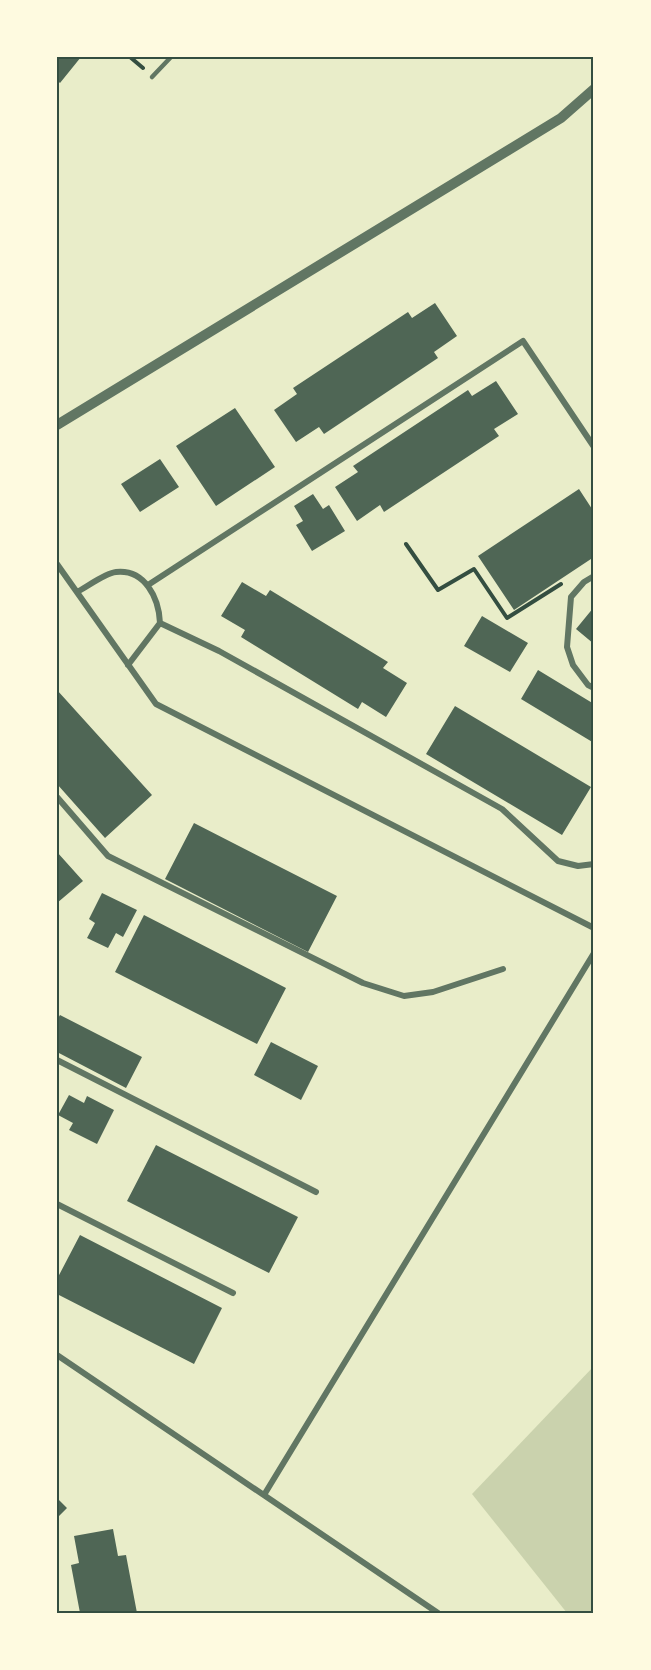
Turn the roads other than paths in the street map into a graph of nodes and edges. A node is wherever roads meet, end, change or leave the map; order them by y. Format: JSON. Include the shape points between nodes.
{"nodes":[{"id":1,"x":171,"y":57,"type":"edge"},
{"id":2,"x":153,"y":77,"type":"dead end"},
{"id":3,"x":594,"y":89,"type":"edge"},
{"id":4,"x":57,"y":425,"type":"edge"},
{"id":5,"x":594,"y":447,"type":"edge"},
{"id":6,"x":57,"y":564,"type":"edge"},
{"id":7,"x":594,"y":576,"type":"edge"},
{"id":8,"x":147,"y":585,"type":"junction"},
{"id":9,"x":77,"y":592,"type":"junction"},
{"id":10,"x":160,"y":623,"type":"junction"},
{"id":11,"x":128,"y":665,"type":"junction"},
{"id":12,"x":594,"y":688,"type":"edge"},
{"id":13,"x":57,"y":797,"type":"edge"},
{"id":14,"x":594,"y":864,"type":"edge"},
{"id":15,"x":594,"y":928,"type":"edge"},
{"id":16,"x":594,"y":953,"type":"edge"},
{"id":17,"x":502,"y":969,"type":"dead end"},
{"id":18,"x":57,"y":1060,"type":"edge"},
{"id":19,"x":316,"y":1192,"type":"dead end"},
{"id":20,"x":57,"y":1204,"type":"edge"},
{"id":21,"x":233,"y":1293,"type":"dead end"},
{"id":22,"x":57,"y":1355,"type":"edge"},
{"id":23,"x":264,"y":1495,"type":"junction"},
{"id":24,"x":438,"y":1613,"type":"edge"}],
"edges":[{"from":1,"to":2,"type":"lane"},
{"from":3,"to":4,"type":"street","via":[[561,118]]},
{"from":5,"to":8,"type":"street","via":[[523,341]]},
{"from":6,"to":9,"type":"street"},
{"from":7,"to":12,"type":"street","via":[[571,597],[567,647],[573,665]]},
{"from":8,"to":9,"type":"street","via":[[135,574],[114,572]]},
{"from":8,"to":10,"type":"street","via":[[159,606]]},
{"from":9,"to":11,"type":"street"},
{"from":10,"to":11,"type":"street"},
{"from":10,"to":14,"type":"street","via":[[219,651],[501,809],[558,861],[578,866]]},
{"from":11,"to":15,"type":"street","via":[[156,704]]},
{"from":13,"to":17,"type":"street","via":[[108,856],[363,983],[404,996],[433,992]]},
{"from":16,"to":23,"type":"street"},
{"from":18,"to":19,"type":"street"},
{"from":20,"to":21,"type":"street"},
{"from":22,"to":23,"type":"street"},
{"from":23,"to":24,"type":"street"}]}
